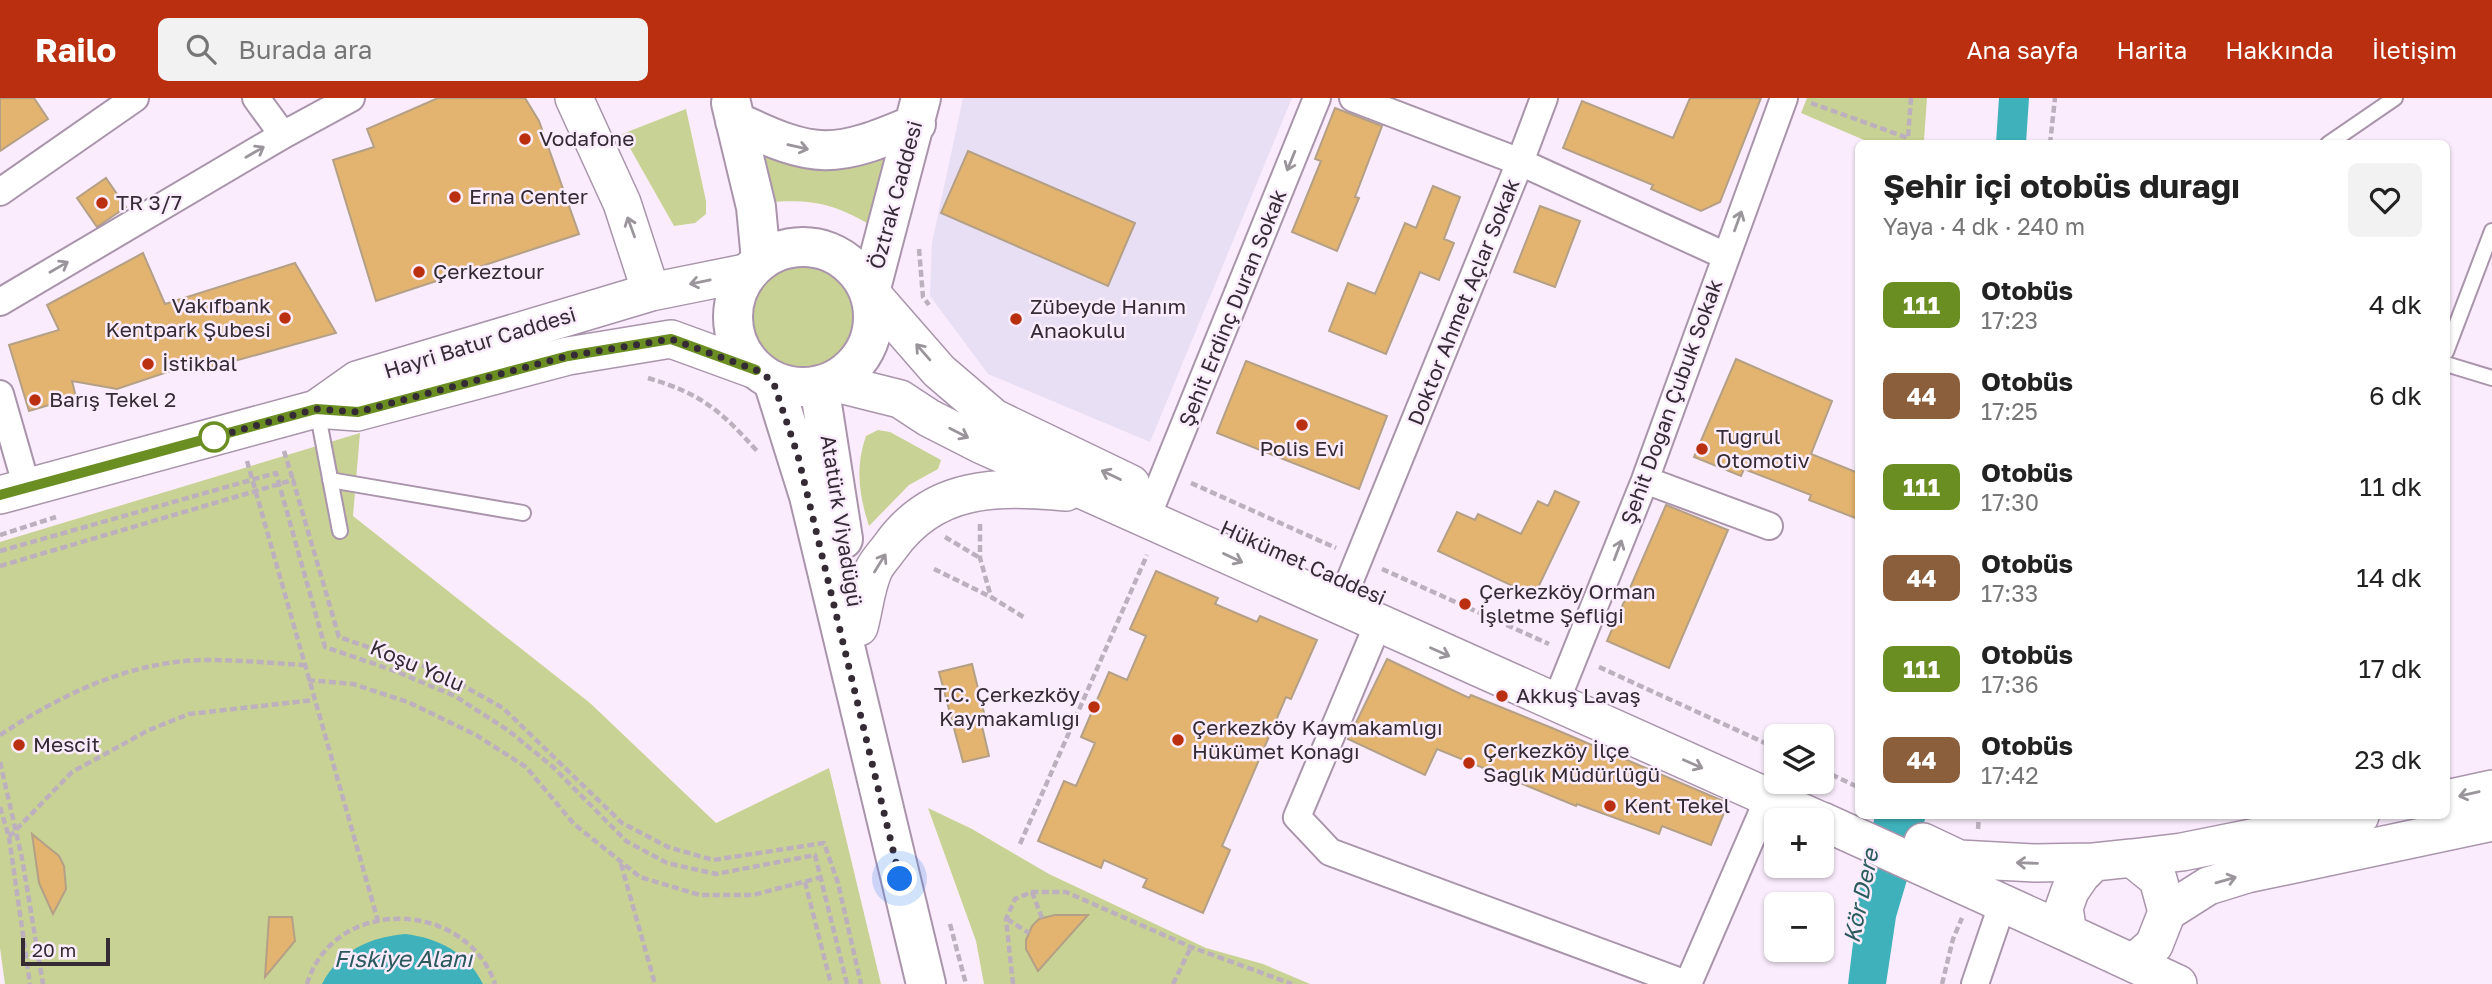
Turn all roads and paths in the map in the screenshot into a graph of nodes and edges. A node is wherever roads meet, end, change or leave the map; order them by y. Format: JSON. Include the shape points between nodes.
{"nodes":[{"id":1,"x":135,"y":98,"type":"edge"},
{"id":2,"x":256,"y":98,"type":"edge"},
{"id":3,"x":351,"y":98,"type":"edge"},
{"id":4,"x":574,"y":98,"type":"edge"},
{"id":5,"x":1317,"y":98,"type":"edge"},
{"id":6,"x":1353,"y":98,"type":"edge"},
{"id":7,"x":1544,"y":98,"type":"edge"},
{"id":8,"x":1911,"y":98,"type":"edge"},
{"id":9,"x":2055,"y":98,"type":"edge"},
{"id":10,"x":2395,"y":98,"type":"edge"},
{"id":11,"x":1795,"y":99,"type":"edge"},
{"id":12,"x":733,"y":109,"type":"edge"},
{"id":13,"x":918,"y":111,"type":"edge"},
{"id":14,"x":283,"y":135,"type":"junction"},
{"id":15,"x":2050,"y":140,"type":"edge"},
{"id":16,"x":2334,"y":140,"type":"edge"},
{"id":17,"x":1520,"y":162,"type":"junction"},
{"id":18,"x":0,"y":192,"type":"edge"},
{"id":19,"x":2492,"y":231,"type":"edge"},
{"id":20,"x":919,"y":244,"type":"dead end"},
{"id":21,"x":1726,"y":256,"type":"junction"},
{"id":22,"x":755,"y":266,"type":"junction"},
{"id":23,"x":651,"y":292,"type":"junction"},
{"id":24,"x":870,"y":292,"type":"junction"},
{"id":25,"x":0,"y":302,"type":"edge"},
{"id":26,"x":931,"y":307,"type":"dead end"},
{"id":27,"x":2450,"y":341,"type":"edge"},
{"id":28,"x":2450,"y":365,"type":"edge"},
{"id":29,"x":637,"y":375,"type":"dead end"},
{"id":30,"x":765,"y":375,"type":"junction"},
{"id":31,"x":2492,"y":378,"type":"edge"},
{"id":32,"x":825,"y":383,"type":"junction"},
{"id":33,"x":0,"y":394,"type":"edge"},
{"id":34,"x":319,"y":422,"type":"junction"},
{"id":35,"x":246,"y":457,"type":"dead end"},
{"id":36,"x":762,"y":459,"type":"dead end"},
{"id":37,"x":293,"y":480,"type":"junction"},
{"id":38,"x":330,"y":480,"type":"junction"},
{"id":39,"x":1645,"y":480,"type":"junction"},
{"id":40,"x":253,"y":481,"type":"junction"},
{"id":41,"x":279,"y":484,"type":"junction"},
{"id":42,"x":14,"y":491,"type":"edge"},
{"id":43,"x":257,"y":491,"type":"junction"},
{"id":44,"x":1097,"y":495,"type":"junction"},
{"id":45,"x":1155,"y":507,"type":"junction"},
{"id":46,"x":523,"y":513,"type":"dead end"},
{"id":47,"x":65,"y":514,"type":"dead end"},
{"id":48,"x":980,"y":520,"type":"dead end"},
{"id":49,"x":1769,"y":526,"type":"dead end"},
{"id":50,"x":340,"y":531,"type":"dead end"},
{"id":51,"x":940,"y":534,"type":"dead end"},
{"id":52,"x":0,"y":535,"type":"edge"},
{"id":53,"x":0,"y":551,"type":"edge"},
{"id":54,"x":980,"y":558,"type":"junction"},
{"id":55,"x":0,"y":566,"type":"edge"},
{"id":56,"x":934,"y":569,"type":"dead end"},
{"id":57,"x":1352,"y":585,"type":"junction"},
{"id":58,"x":991,"y":597,"type":"junction"},
{"id":59,"x":1425,"y":617,"type":"junction"},
{"id":60,"x":1025,"y":618,"type":"dead end"},
{"id":61,"x":1378,"y":624,"type":"junction"},
{"id":62,"x":859,"y":627,"type":"junction"},
{"id":63,"x":304,"y":665,"type":"junction"},
{"id":64,"x":309,"y":680,"type":"junction"},
{"id":65,"x":1566,"y":680,"type":"junction"},
{"id":66,"x":314,"y":700,"type":"junction"},
{"id":67,"x":0,"y":735,"type":"edge"},
{"id":68,"x":1764,"y":744,"type":"edge"},
{"id":69,"x":0,"y":762,"type":"edge"},
{"id":70,"x":1855,"y":787,"type":"edge"},
{"id":71,"x":2492,"y":789,"type":"edge"},
{"id":72,"x":1807,"y":795,"type":"edge"},
{"id":73,"x":2450,"y":798,"type":"edge"},
{"id":74,"x":0,"y":807,"type":"edge"},
{"id":75,"x":1855,"y":812,"type":"edge"},
{"id":76,"x":1855,"y":819,"type":"edge"},
{"id":77,"x":1855,"y":819,"type":"edge"},
{"id":78,"x":1869,"y":819,"type":"edge"},
{"id":79,"x":2311,"y":820,"type":"edge"},
{"id":80,"x":2485,"y":829,"type":"edge"},
{"id":81,"x":16,"y":830,"type":"junction"},
{"id":82,"x":9,"y":837,"type":"junction"},
{"id":83,"x":1020,"y":844,"type":"dead end"},
{"id":84,"x":2132,"y":858,"type":"junction"},
{"id":85,"x":621,"y":862,"type":"junction"},
{"id":86,"x":2094,"y":862,"type":"junction"},
{"id":87,"x":1956,"y":869,"type":"junction"},
{"id":88,"x":822,"y":877,"type":"junction"},
{"id":89,"x":805,"y":882,"type":"junction"},
{"id":90,"x":1032,"y":892,"type":"junction"},
{"id":91,"x":2002,"y":905,"type":"junction"},
{"id":92,"x":1963,"y":916,"type":"dead end"},
{"id":93,"x":1042,"y":918,"type":"dead end"},
{"id":94,"x":1006,"y":919,"type":"junction"},
{"id":95,"x":2164,"y":919,"type":"junction"},
{"id":96,"x":378,"y":921,"type":"junction"},
{"id":97,"x":1029,"y":933,"type":"dead end"},
{"id":98,"x":2068,"y":933,"type":"junction"},
{"id":99,"x":1191,"y":947,"type":"junction"},
{"id":100,"x":2133,"y":963,"type":"junction"},
{"id":101,"x":1280,"y":981,"type":"edge"},
{"id":102,"x":30,"y":984,"type":"edge"},
{"id":103,"x":43,"y":984,"type":"edge"},
{"id":104,"x":307,"y":984,"type":"edge"},
{"id":105,"x":495,"y":984,"type":"edge"},
{"id":106,"x":655,"y":984,"type":"edge"},
{"id":107,"x":831,"y":984,"type":"edge"},
{"id":108,"x":847,"y":984,"type":"edge"},
{"id":109,"x":861,"y":984,"type":"edge"},
{"id":110,"x":926,"y":984,"type":"edge"},
{"id":111,"x":943,"y":984,"type":"edge"},
{"id":112,"x":1013,"y":984,"type":"edge"},
{"id":113,"x":1173,"y":984,"type":"edge"},
{"id":114,"x":1292,"y":984,"type":"edge"},
{"id":115,"x":1687,"y":984,"type":"edge"},
{"id":116,"x":1942,"y":984,"type":"edge"},
{"id":117,"x":1975,"y":984,"type":"edge"},
{"id":118,"x":2178,"y":984,"type":"edge"},
{"id":119,"x":2187,"y":984,"type":"edge"}],
"edges":[{"from":1,"to":18,"type":"street"},
{"from":2,"to":14,"type":"street"},
{"from":3,"to":14,"type":"street"},
{"from":23,"to":4,"type":"main road","one_way":true,"via":[[622,203]]},
{"from":5,"to":45,"type":"street","name":"Şehit Erdinç Duran Sokak","one_way":true},
{"from":6,"to":17,"type":"street","name":"Doktor Ahmet Açlar Sokak"},
{"from":7,"to":17,"type":"street"},
{"from":8,"to":11,"type":"path","via":[[1908,138]]},
{"from":9,"to":15,"type":"path"},
{"from":10,"to":16,"type":"lane"},
{"from":21,"to":11,"type":"street","name":"Şehit Doğan Çubuk Sokak","one_way":true},
{"from":12,"to":13,"type":"main road","one_way":true,"via":[[790,146],[825,151],[867,144]]},
{"from":12,"to":22,"type":"main road","via":[[756,207]]},
{"from":13,"to":24,"type":"main road","name":"Öztrak Caddesi"},
{"from":25,"to":14,"type":"street","one_way":true},
{"from":17,"to":21,"type":"street"},
{"from":17,"to":57,"type":"street","name":"Doktor Ahmet Açlar Sokak"},
{"from":19,"to":27,"type":"lane"},
{"from":20,"to":26,"type":"path","via":[[923,297]]},
{"from":21,"to":39,"type":"street","name":"Şehit Doğan Çubuk Sokak"},
{"from":22,"to":23,"type":"main road","name":"Hayri Batur Caddesi","one_way":true},
{"from":22,"to":24,"type":"main road","via":[[780,250],[823,249],[859,273]]},
{"from":22,"to":30,"type":"main road","via":[[737,294],[732,314],[743,354]]},
{"from":23,"to":34,"type":"main road","name":"Hayri Batur Caddesi","via":[[358,380]]},
{"from":24,"to":32,"type":"main road","via":[[874,318],[869,344],[854,366]]},
{"from":45,"to":24,"type":"main road","name":"Hükümet Caddesi","one_way":true,"via":[[994,418],[939,371]]},
{"from":28,"to":31,"type":"lane"},
{"from":29,"to":36,"type":"path","via":[[681,388],[725,415]]},
{"from":30,"to":32,"type":"main road","via":[[792,387]]},
{"from":30,"to":34,"type":"main road","name":"Hayri Batur Caddesi","via":[[671,339],[568,356]]},
{"from":30,"to":110,"type":"main road","name":"Atatürk Viyadüğü","via":[[798,456]]},
{"from":32,"to":44,"type":"main road","name":"Hükümet Caddesi","one_way":true,"via":[[900,399],[980,444]]},
{"from":32,"to":62,"type":"main road","name":"Atatürk Viyadüğü"},
{"from":33,"to":42,"type":"street"},
{"from":34,"to":37,"type":"path","via":[[283,447]]},
{"from":34,"to":38,"type":"lane"},
{"from":34,"to":42,"type":"main road","name":"Hayri Batur Caddesi"},
{"from":35,"to":40,"type":"path"},
{"from":37,"to":41,"type":"path"},
{"from":37,"to":109,"type":"path","via":[[339,637],[435,670],[503,708],[622,823],[668,847],[713,860],[824,843]]},
{"from":38,"to":46,"type":"lane"},
{"from":38,"to":50,"type":"lane"},
{"from":39,"to":49,"type":"street"},
{"from":65,"to":39,"type":"street","name":"Şehit Doğan Çubuk Sokak","one_way":true},
{"from":40,"to":41,"type":"path","via":[[276,472]]},
{"from":40,"to":43,"type":"path"},
{"from":40,"to":53,"type":"path"},
{"from":41,"to":43,"type":"path"},
{"from":41,"to":88,"type":"path","name":"Koşu Yolu","via":[[326,647],[455,696],[553,767],[626,841],[667,863],[716,874],[815,855]]},
{"from":43,"to":55,"type":"path"},
{"from":43,"to":63,"type":"path"},
{"from":44,"to":45,"type":"main road","name":"Hükümet Caddesi"},
{"from":62,"to":44,"type":"main road","one_way":true,"via":[[874,569],[902,530],[925,512],[952,498],[1013,488]]},
{"from":45,"to":57,"type":"main road","name":"Hükümet Caddesi"},
{"from":45,"to":57,"type":"path"},
{"from":45,"to":83,"type":"path"},
{"from":47,"to":52,"type":"path"},
{"from":48,"to":54,"type":"path"},
{"from":51,"to":54,"type":"path"},
{"from":54,"to":58,"type":"path"},
{"from":56,"to":58,"type":"path"},
{"from":57,"to":59,"type":"main road","name":"Hükümet Caddesi"},
{"from":57,"to":61,"type":"main road","name":"Hükümet Caddesi"},
{"from":57,"to":65,"type":"path"},
{"from":58,"to":60,"type":"path"},
{"from":59,"to":61,"type":"main road","via":[[1387,611]]},
{"from":59,"to":65,"type":"main road","name":"Hükümet Caddesi"},
{"from":61,"to":65,"type":"main road","name":"Hükümet Caddesi","one_way":true},
{"from":61,"to":115,"type":"street","via":[[1297,817],[1330,852]]},
{"from":62,"to":111,"type":"main road","name":"Atatürk Viyadüğü","via":[[879,739]]},
{"from":63,"to":64,"type":"path"},
{"from":63,"to":67,"type":"path","via":[[207,660],[149,666],[46,705]]},
{"from":64,"to":66,"type":"path"},
{"from":64,"to":85,"type":"path","via":[[364,688],[408,702],[476,735],[526,767],[574,824]]},
{"from":65,"to":68,"type":"path"},
{"from":65,"to":72,"type":"main road","name":"Hükümet Caddesi"},
{"from":66,"to":81,"type":"path","via":[[189,714],[149,730],[72,772]]},
{"from":66,"to":96,"type":"path"},
{"from":69,"to":81,"type":"path"},
{"from":70,"to":72,"type":"path"},
{"from":71,"to":73,"type":"main road","one_way":true},
{"from":72,"to":75,"type":"main road"},
{"from":72,"to":76,"type":"main road"},
{"from":72,"to":115,"type":"street"},
{"from":74,"to":82,"type":"path"},
{"from":77,"to":87,"type":"main road"},
{"from":78,"to":87,"type":"main road"},
{"from":79,"to":84,"type":"main road","via":[[2182,852]]},
{"from":95,"to":80,"type":"main road","one_way":true,"via":[[2208,886],[2247,874]]},
{"from":81,"to":82,"type":"path"},
{"from":81,"to":103,"type":"path"},
{"from":82,"to":102,"type":"path"},
{"from":84,"to":86,"type":"main road"},
{"from":84,"to":95,"type":"main road","via":[[2158,879]]},
{"from":85,"to":89,"type":"path","via":[[640,877],[700,895],[753,895]]},
{"from":85,"to":106,"type":"path"},
{"from":86,"to":87,"type":"main road","one_way":true},
{"from":86,"to":98,"type":"main road","via":[[2070,891],[2064,908]]},
{"from":87,"to":91,"type":"main road"},
{"from":88,"to":89,"type":"path"},
{"from":88,"to":108,"type":"path"},
{"from":89,"to":107,"type":"path"},
{"from":90,"to":93,"type":"path"},
{"from":90,"to":94,"type":"path","via":[[1015,899]]},
{"from":90,"to":99,"type":"path","via":[[1066,892]]},
{"from":91,"to":98,"type":"main road"},
{"from":91,"to":117,"type":"street"},
{"from":92,"to":116,"type":"path","via":[[1952,939]]},
{"from":94,"to":97,"type":"path"},
{"from":94,"to":112,"type":"path"},
{"from":95,"to":100,"type":"main road","via":[[2154,945]]},
{"from":95,"to":119,"type":"main road","via":[[2175,969]]},
{"from":96,"to":104,"type":"path","via":[[333,944]]},
{"from":96,"to":105,"type":"path","via":[[411,918],[450,930],[481,958]]},
{"from":98,"to":100,"type":"main road"},
{"from":99,"to":101,"type":"path"},
{"from":99,"to":113,"type":"path"},
{"from":100,"to":118,"type":"main road"},
{"from":101,"to":114,"type":"path"}]}
